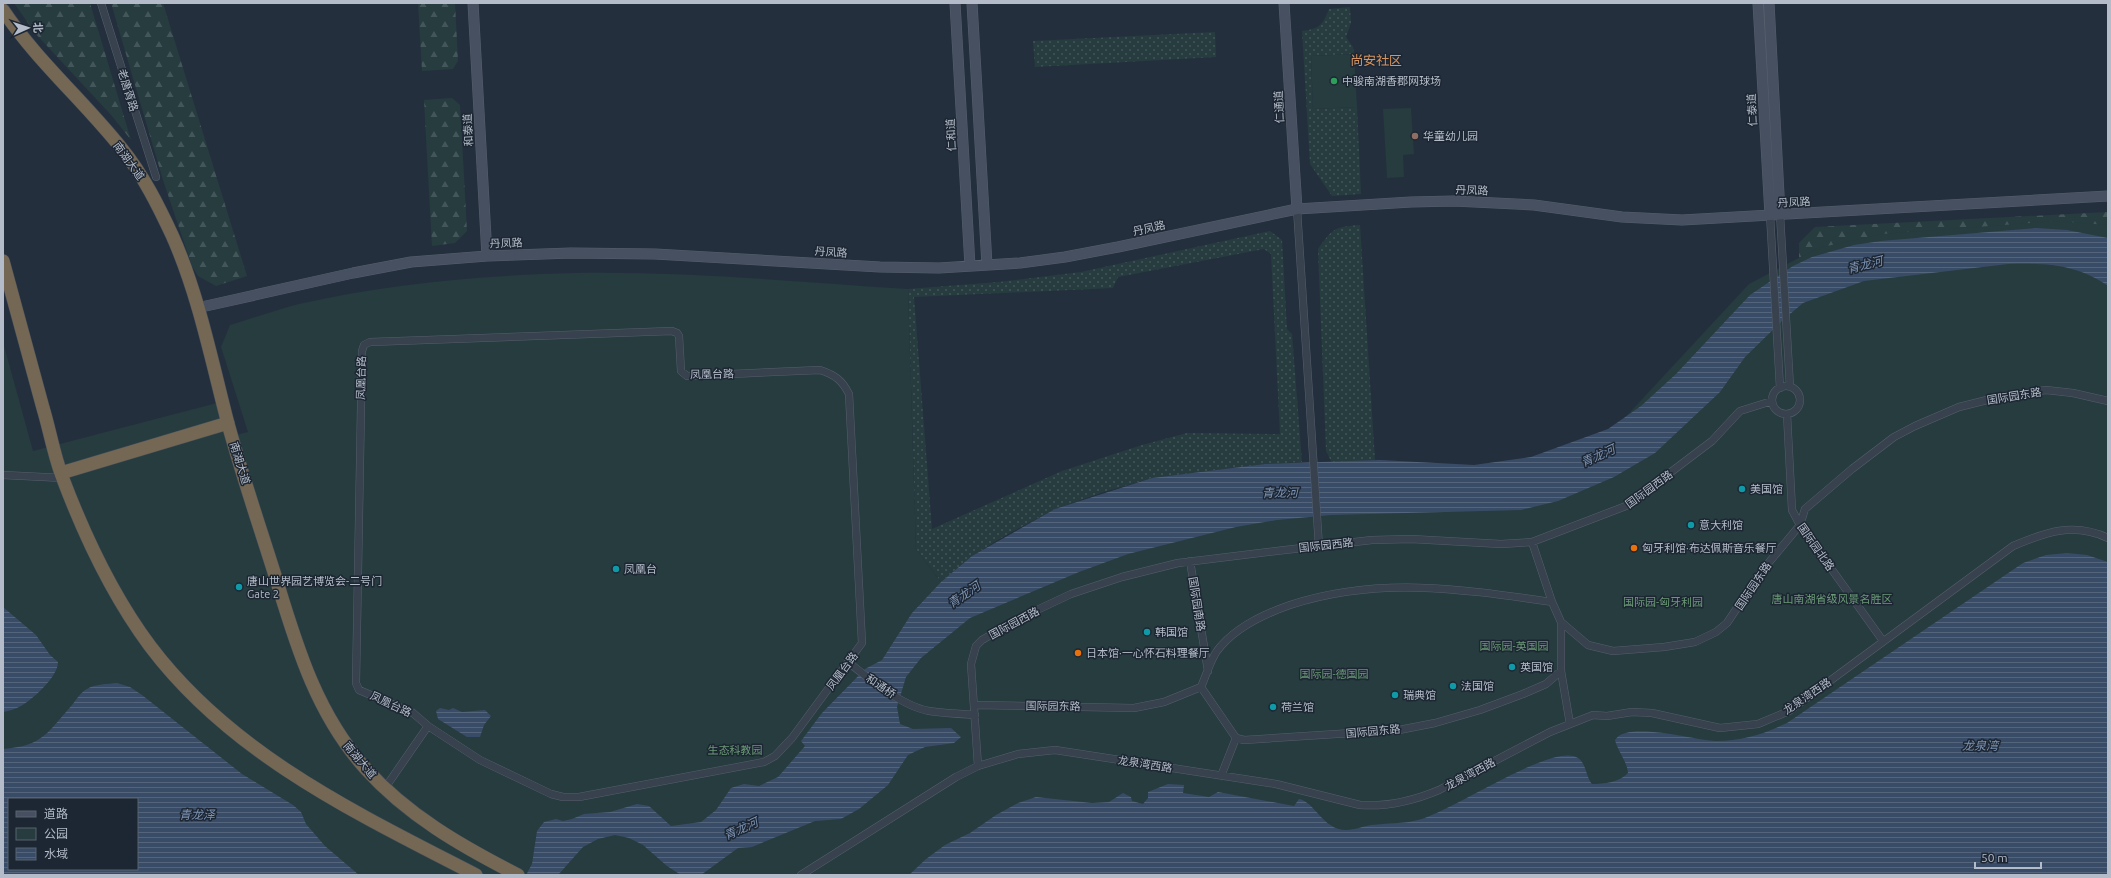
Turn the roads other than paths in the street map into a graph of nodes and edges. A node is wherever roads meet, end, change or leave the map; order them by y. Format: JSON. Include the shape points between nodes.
{"nodes":[{"id":1,"x":102,"y":3,"type":"edge"},
{"id":2,"x":473,"y":3,"type":"edge"},
{"id":3,"x":955,"y":3,"type":"edge"},
{"id":4,"x":972,"y":3,"type":"edge"},
{"id":5,"x":1284,"y":3,"type":"edge"},
{"id":6,"x":1758,"y":3,"type":"edge"},
{"id":7,"x":1768,"y":3,"type":"edge"},
{"id":8,"x":3,"y":10,"type":"edge"},
{"id":9,"x":156,"y":177,"type":"dead end"},
{"id":10,"x":2108,"y":196,"type":"edge"},
{"id":11,"x":1297,"y":209,"type":"junction"},
{"id":12,"x":1775,"y":215,"type":"junction"},
{"id":13,"x":487,"y":256,"type":"junction"},
{"id":14,"x":3,"y":261,"type":"edge"},
{"id":15,"x":987,"y":265,"type":"junction"},
{"id":16,"x":970,"y":266,"type":"junction"},
{"id":17,"x":197,"y":308,"type":"junction"},
{"id":18,"x":1790,"y":387,"type":"junction"},
{"id":19,"x":1780,"y":388,"type":"junction"},
{"id":20,"x":1772,"y":401,"type":"junction"},
{"id":21,"x":2108,"y":401,"type":"edge"},
{"id":22,"x":1787,"y":414,"type":"junction"},
{"id":23,"x":228,"y":426,"type":"junction"},
{"id":24,"x":3,"y":475,"type":"edge"},
{"id":25,"x":62,"y":476,"type":"junction"},
{"id":26,"x":1800,"y":525,"type":"junction"},
{"id":27,"x":2108,"y":538,"type":"edge"},
{"id":28,"x":1532,"y":542,"type":"junction"},
{"id":29,"x":1319,"y":547,"type":"junction"},
{"id":30,"x":1190,"y":561,"type":"junction"},
{"id":31,"x":1552,"y":602,"type":"junction"},
{"id":32,"x":1561,"y":622,"type":"junction"},
{"id":33,"x":1884,"y":641,"type":"junction"},
{"id":34,"x":848,"y":662,"type":"junction"},
{"id":35,"x":1208,"y":672,"type":"junction"},
{"id":36,"x":1561,"y":672,"type":"junction"},
{"id":37,"x":1201,"y":687,"type":"junction"},
{"id":38,"x":974,"y":705,"type":"junction"},
{"id":39,"x":976,"y":715,"type":"junction"},
{"id":40,"x":1570,"y":724,"type":"junction"},
{"id":41,"x":428,"y":726,"type":"junction"},
{"id":42,"x":1236,"y":738,"type":"junction"},
{"id":43,"x":978,"y":766,"type":"junction"},
{"id":44,"x":1221,"y":776,"type":"junction"},
{"id":45,"x":385,"y":788,"type":"junction"},
{"id":46,"x":476,"y":875,"type":"edge"},
{"id":47,"x":517,"y":875,"type":"edge"},
{"id":48,"x":801,"y":875,"type":"edge"}],
"edges":[{"from":1,"to":9,"type":"street","name":"老唐胥路"},
{"from":2,"to":13,"type":"main road","name":"和泰道"},
{"from":3,"to":16,"type":"main road","name":"仁和道"},
{"from":4,"to":15,"type":"main road"},
{"from":5,"to":11,"type":"main road","name":"仁通道"},
{"from":6,"to":12,"type":"main road","name":"仁泰道"},
{"from":7,"to":12,"type":"main road","name":"仁泰道"},
{"from":8,"to":17,"type":"highway","name":"南湖大道","via":[[28,43],[122,149],[139,173],[173,238]]},
{"from":10,"to":12,"type":"main road","name":"丹凤路"},
{"from":11,"to":12,"type":"main road","name":"丹凤路","via":[[1454,201],[1534,205],[1649,219],[1682,220]]},
{"from":11,"to":15,"type":"main road","name":"丹凤路","via":[[1105,250],[1028,262]]},
{"from":11,"to":29,"type":"street"},
{"from":12,"to":18,"type":"street","via":[[1782,243]]},
{"from":12,"to":19,"type":"street","via":[[1772,244]]},
{"from":13,"to":16,"type":"main road","name":"丹凤路","via":[[655,254],[904,268]]},
{"from":13,"to":17,"type":"main road","name":"丹凤路","via":[[411,262]]},
{"from":14,"to":25,"type":"highway"},
{"from":15,"to":16,"type":"main road","name":"丹凤路"},
{"from":17,"to":23,"type":"highway","name":"南湖大道"},
{"from":18,"to":19,"type":"street"},
{"from":18,"to":22,"type":"street","via":[[1797,392],[1800,404],[1795,411]]},
{"from":19,"to":20,"type":"street","via":[[1774,393]]},
{"from":20,"to":22,"type":"street","via":[[1778,412]]},
{"from":20,"to":28,"type":"street","name":"国际园西路","via":[[1740,411],[1712,441],[1626,506]]},
{"from":21,"to":26,"type":"street","name":"国际园东路","via":[[2046,390],[2003,396],[1959,407],[1915,426],[1877,449],[1805,509]]},
{"from":22,"to":26,"type":"street","name":"国际园北路","via":[[1792,510]]},
{"from":23,"to":25,"type":"highway"},
{"from":23,"to":45,"type":"highway","name":"南湖大道","via":[[310,680],[324,710],[341,737],[364,767]]},
{"from":24,"to":25,"type":"street"},
{"from":25,"to":46,"type":"highway","via":[[87,536],[119,599],[151,647],[209,711],[279,766],[328,796]]},
{"from":26,"to":32,"type":"street","name":"国际园东路","via":[[1761,572],[1727,623],[1704,638],[1664,647],[1613,651],[1588,645]]},
{"from":26,"to":33,"type":"street","name":"国际园北路"},
{"from":27,"to":33,"type":"street","name":"龙泉湾西路","via":[[2100,534],[2069,529],[2039,536],[2013,546]]},
{"from":28,"to":29,"type":"street","name":"国际园西路","via":[[1501,544],[1411,539],[1372,540]]},
{"from":28,"to":31,"type":"street","name":"国际园东路"},
{"from":29,"to":30,"type":"street","name":"国际园西路"},
{"from":30,"to":35,"type":"street","name":"国际园南路"},
{"from":30,"to":38,"type":"street","name":"国际园西路","via":[[1122,577],[1071,594],[1020,618],[982,640],[976,646],[971,664]]},
{"from":31,"to":32,"type":"street","name":"国际园东路"},
{"from":31,"to":35,"type":"street","via":[[1461,589],[1401,587],[1341,592],[1296,603],[1253,621],[1216,652]]},
{"from":32,"to":36,"type":"street"},
{"from":33,"to":40,"type":"street","name":"龙泉湾西路","via":[[1789,711],[1758,724],[1720,728],[1652,713],[1632,712],[1593,715]]},
{"from":34,"to":39,"type":"street","name":"和通桥","via":[[903,701],[928,711]]},
{"from":34,"to":41,"type":"street","name":"凤凰台路","via":[[792,738],[775,756],[764,762],[579,797],[551,794],[480,760]]},
{"from":34,"to":41,"type":"street","name":"凤凰台路","via":[[862,642],[849,394],[842,381],[832,373],[820,370],[687,376],[681,371],[679,336],[672,331],[370,342],[364,345],[362,351],[356,683],[359,690],[413,713]]},
{"from":35,"to":37,"type":"street"},
{"from":36,"to":40,"type":"street"},
{"from":36,"to":42,"type":"street","name":"国际园东路","via":[[1546,684],[1523,694],[1435,723],[1399,730],[1244,740]]},
{"from":37,"to":38,"type":"street","name":"国际园东路","via":[[1164,702],[1134,708]]},
{"from":37,"to":42,"type":"street"},
{"from":38,"to":39,"type":"street","name":"国际园西路"},
{"from":39,"to":43,"type":"street","name":"国际园西路"},
{"from":40,"to":44,"type":"street","name":"龙泉湾西路","via":[[1439,790],[1421,798],[1389,805],[1360,805],[1276,784]]},
{"from":41,"to":45,"type":"street"},
{"from":42,"to":44,"type":"street"},
{"from":43,"to":44,"type":"street","name":"龙泉湾西路","via":[[1018,754],[1055,750]]},
{"from":43,"to":48,"type":"street","name":"龙泉湾西路","via":[[956,777]]},
{"from":45,"to":47,"type":"highway","name":"南湖大道","via":[[407,808],[460,845]]}]}
